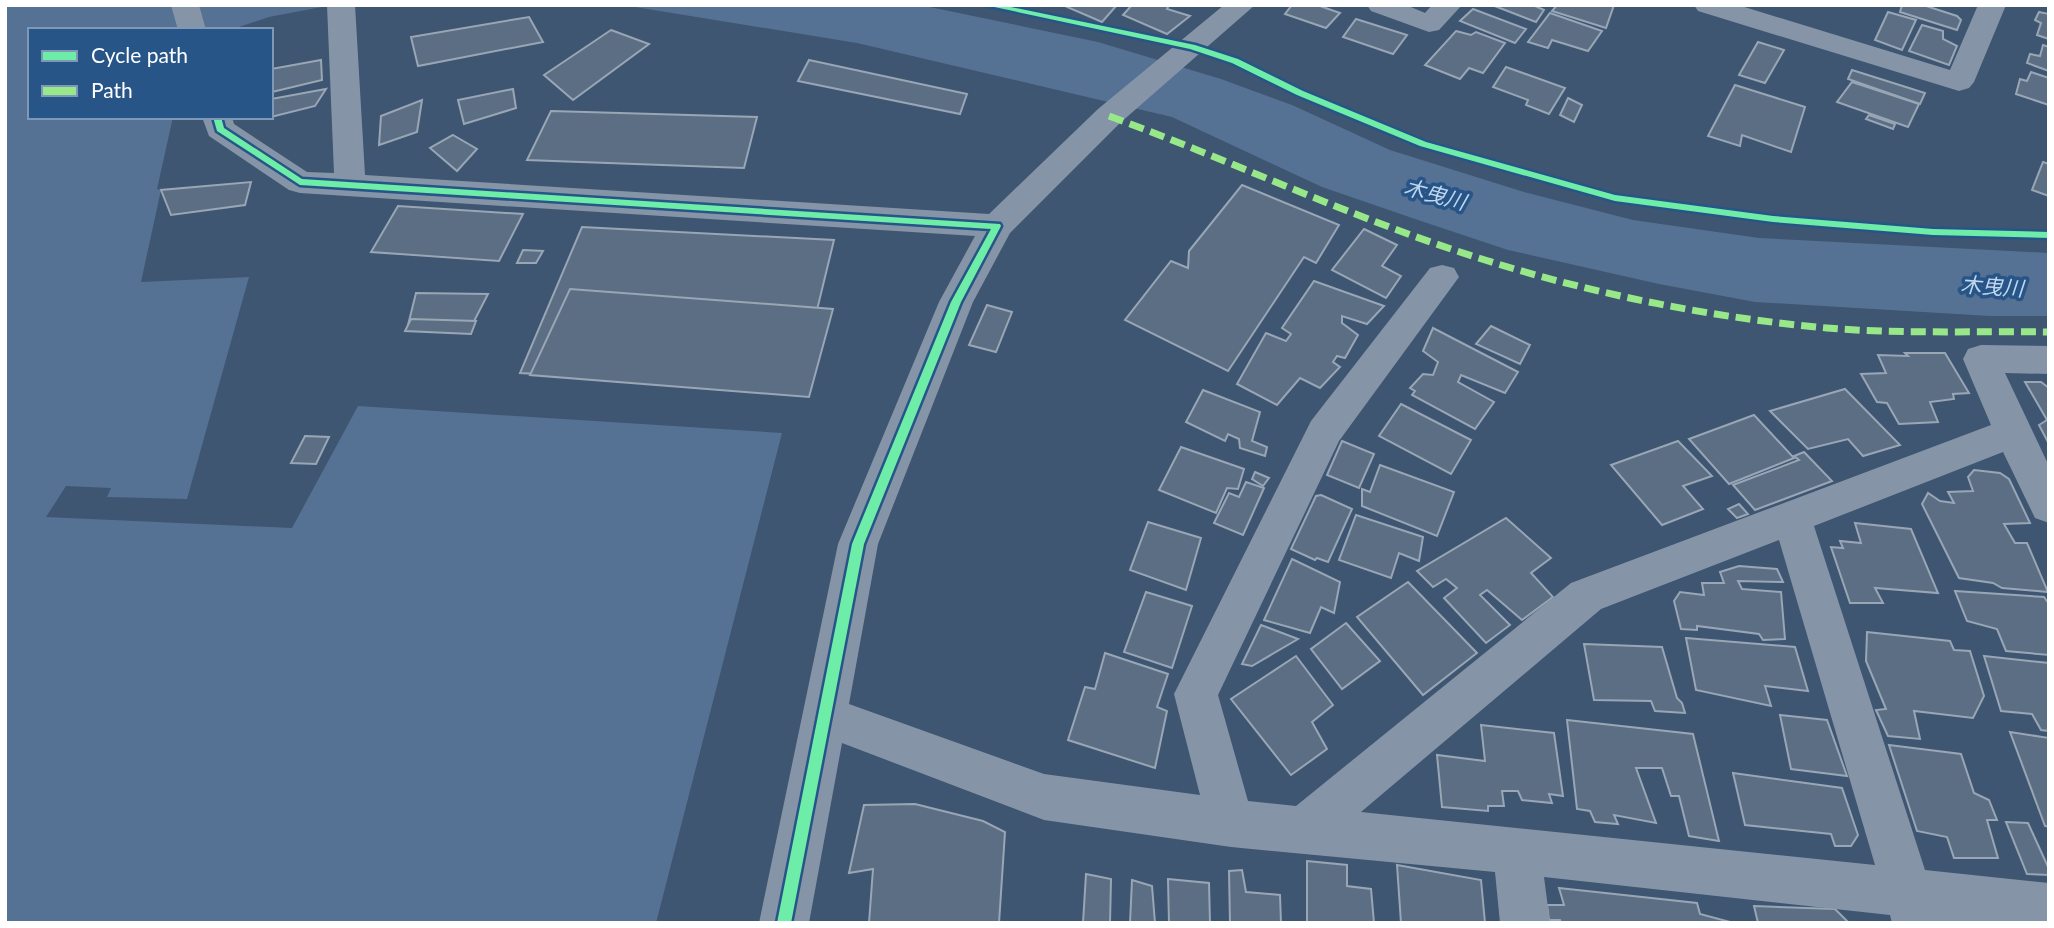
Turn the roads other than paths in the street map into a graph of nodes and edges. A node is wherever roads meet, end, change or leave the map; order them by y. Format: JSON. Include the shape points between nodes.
{"nodes":[{"id":1,"x":185,"y":5,"type":"edge"},
{"id":2,"x":1241,"y":5,"type":"edge"},
{"id":3,"x":1381,"y":5,"type":"edge"},
{"id":4,"x":1448,"y":5,"type":"edge"},
{"id":5,"x":1708,"y":5,"type":"edge"},
{"id":6,"x":1992,"y":5,"type":"edge"},
{"id":7,"x":340,"y":12,"type":"edge"},
{"id":8,"x":191,"y":28,"type":"edge"},
{"id":9,"x":218,"y":123,"type":"edge"},
{"id":10,"x":351,"y":184,"type":"junction"},
{"id":11,"x":997,"y":226,"type":"junction"},
{"id":12,"x":1442,"y":277,"type":"dead end"},
{"id":13,"x":2049,"y":360,"type":"edge"},
{"id":14,"x":2012,"y":432,"type":"junction"},
{"id":15,"x":2049,"y":506,"type":"edge"},
{"id":16,"x":1792,"y":518,"type":"junction"},
{"id":17,"x":825,"y":716,"type":"junction"},
{"id":18,"x":1231,"y":824,"type":"junction"},
{"id":19,"x":1303,"y":830,"type":"junction"},
{"id":20,"x":1516,"y":850,"type":"junction"},
{"id":21,"x":1913,"y":908,"type":"edge"},
{"id":22,"x":2049,"y":908,"type":"edge"},
{"id":23,"x":784,"y":923,"type":"edge"},
{"id":24,"x":1525,"y":923,"type":"edge"}],
"edges":[{"from":1,"to":8,"type":"street"},
{"from":2,"to":11,"type":"street","via":[[1109,116]]},
{"from":3,"to":4,"type":"street","via":[[1429,24]]},
{"from":5,"to":6,"type":"street","via":[[1959,82]]},
{"from":7,"to":10,"type":"street"},
{"from":9,"to":10,"type":"street","via":[[300,182]]},
{"from":10,"to":11,"type":"street"},
{"from":11,"to":17,"type":"street","via":[[956,302],[858,544]]},
{"from":12,"to":18,"type":"street","via":[[1324,432],[1196,694]]},
{"from":13,"to":14,"type":"street","via":[[1981,359]]},
{"from":14,"to":15,"type":"street"},
{"from":14,"to":16,"type":"street"},
{"from":16,"to":19,"type":"street","via":[[1586,596]]},
{"from":16,"to":21,"type":"street"},
{"from":17,"to":18,"type":"street","via":[[1044,797]]},
{"from":17,"to":23,"type":"street"},
{"from":18,"to":19,"type":"street"},
{"from":19,"to":20,"type":"street"},
{"from":20,"to":21,"type":"street"},
{"from":20,"to":24,"type":"street"},
{"from":21,"to":22,"type":"street"}]}
